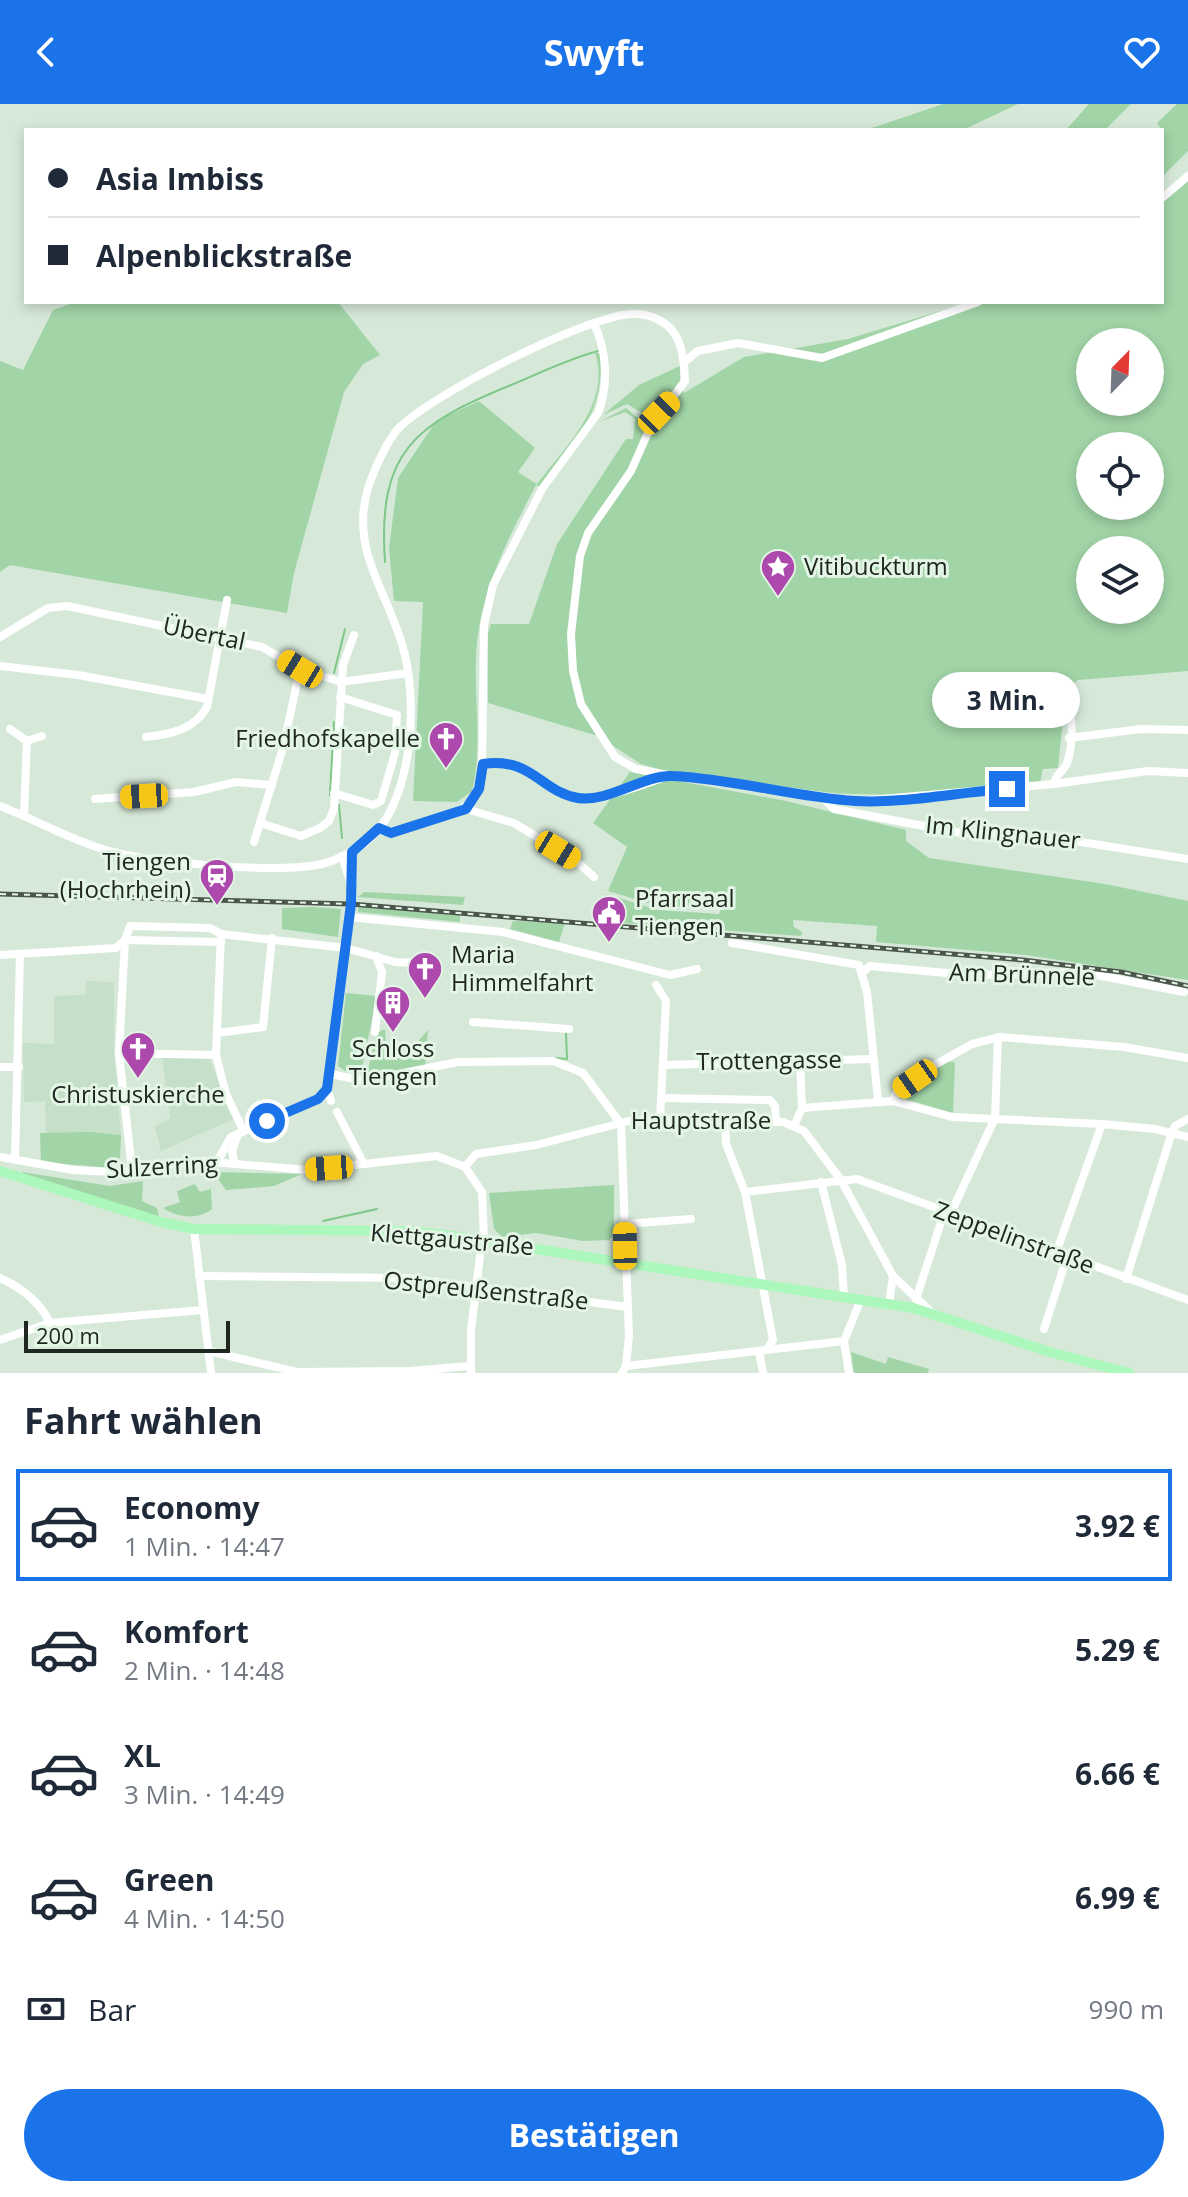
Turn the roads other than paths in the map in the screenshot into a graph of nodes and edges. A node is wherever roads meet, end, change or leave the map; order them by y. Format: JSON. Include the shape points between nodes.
{"nodes":[{"id":1,"x":1188,"y":176,"type":"edge"},
{"id":2,"x":1164,"y":196,"type":"edge"},
{"id":3,"x":972,"y":304,"type":"edge"},
{"id":4,"x":594,"y":324,"type":"junction"},
{"id":5,"x":684,"y":362,"type":"junction"},
{"id":6,"x":227,"y":600,"type":"dead end"},
{"id":7,"x":354,"y":635,"type":"dead end"},
{"id":8,"x":0,"y":637,"type":"edge"},
{"id":9,"x":219,"y":637,"type":"junction"},
{"id":10,"x":0,"y":666,"type":"edge"},
{"id":11,"x":300,"y":669,"type":"junction"},
{"id":12,"x":408,"y":673,"type":"junction"},
{"id":13,"x":341,"y":682,"type":"junction"},
{"id":14,"x":1058,"y":696,"type":"dead end"},
{"id":15,"x":340,"y":697,"type":"junction"},
{"id":16,"x":208,"y":699,"type":"junction"},
{"id":17,"x":10,"y":729,"type":"dead end"},
{"id":18,"x":1188,"y":730,"type":"edge"},
{"id":19,"x":42,"y":736,"type":"dead end"},
{"id":20,"x":146,"y":737,"type":"dead end"},
{"id":21,"x":1069,"y":738,"type":"junction"},
{"id":22,"x":27,"y":741,"type":"junction"},
{"id":23,"x":483,"y":764,"type":"junction"},
{"id":24,"x":1188,"y":773,"type":"edge"},
{"id":25,"x":668,"y":775,"type":"junction"},
{"id":26,"x":1054,"y":784,"type":"junction"},
{"id":27,"x":272,"y":785,"type":"junction"},
{"id":28,"x":334,"y":793,"type":"junction"},
{"id":29,"x":823,"y":798,"type":"junction"},
{"id":30,"x":95,"y":799,"type":"dead end"},
{"id":31,"x":0,"y":806,"type":"edge"},
{"id":32,"x":466,"y":809,"type":"junction"},
{"id":33,"x":24,"y":815,"type":"junction"},
{"id":34,"x":260,"y":823,"type":"junction"},
{"id":35,"x":379,"y":828,"type":"junction"},
{"id":36,"x":254,"y":842,"type":"dead end"},
{"id":37,"x":352,"y":852,"type":"junction"},
{"id":38,"x":342,"y":856,"type":"junction"},
{"id":39,"x":1188,"y":859,"type":"edge"},
{"id":40,"x":594,"y":877,"type":"dead end"},
{"id":41,"x":351,"y":886,"type":"junction"},
{"id":42,"x":349,"y":917,"type":"junction"},
{"id":43,"x":221,"y":938,"type":"junction"},
{"id":44,"x":272,"y":938,"type":"junction"},
{"id":45,"x":125,"y":940,"type":"junction"},
{"id":46,"x":732,"y":943,"type":"dead end"},
{"id":47,"x":346,"y":948,"type":"junction"},
{"id":48,"x":20,"y":954,"type":"junction"},
{"id":49,"x":0,"y":955,"type":"edge"},
{"id":50,"x":376,"y":956,"type":"junction"},
{"id":51,"x":420,"y":963,"type":"dead end"},
{"id":52,"x":697,"y":969,"type":"dead end"},
{"id":53,"x":862,"y":973,"type":"junction"},
{"id":54,"x":656,"y":985,"type":"dead end"},
{"id":55,"x":1184,"y":992,"type":"dead end"},
{"id":56,"x":473,"y":1022,"type":"dead end"},
{"id":57,"x":569,"y":1029,"type":"dead end"},
{"id":58,"x":375,"y":1032,"type":"dead end"},
{"id":59,"x":217,"y":1033,"type":"junction"},
{"id":60,"x":998,"y":1037,"type":"junction"},
{"id":61,"x":119,"y":1053,"type":"junction"},
{"id":62,"x":216,"y":1055,"type":"junction"},
{"id":63,"x":1188,"y":1058,"type":"edge"},
{"id":64,"x":873,"y":1059,"type":"junction"},
{"id":65,"x":800,"y":1061,"type":"junction"},
{"id":66,"x":664,"y":1065,"type":"junction"},
{"id":67,"x":0,"y":1067,"type":"edge"},
{"id":68,"x":19,"y":1067,"type":"junction"},
{"id":69,"x":331,"y":1074,"type":"junction"},
{"id":70,"x":327,"y":1089,"type":"junction"},
{"id":71,"x":662,"y":1098,"type":"junction"},
{"id":72,"x":878,"y":1100,"type":"junction"},
{"id":73,"x":331,"y":1101,"type":"dead end"},
{"id":74,"x":893,"y":1101,"type":"junction"},
{"id":75,"x":802,"y":1108,"type":"junction"},
{"id":76,"x":337,"y":1112,"type":"dead end"},
{"id":77,"x":995,"y":1118,"type":"junction"},
{"id":78,"x":1188,"y":1119,"type":"edge"},
{"id":79,"x":660,"y":1120,"type":"junction"},
{"id":80,"x":776,"y":1120,"type":"junction"},
{"id":81,"x":725,"y":1121,"type":"junction"},
{"id":82,"x":621,"y":1124,"type":"junction"},
{"id":83,"x":1102,"y":1124,"type":"junction"},
{"id":84,"x":794,"y":1126,"type":"junction"},
{"id":85,"x":243,"y":1130,"type":"junction"},
{"id":86,"x":1172,"y":1132,"type":"junction"},
{"id":87,"x":1188,"y":1137,"type":"edge"},
{"id":88,"x":0,"y":1157,"type":"edge"},
{"id":89,"x":15,"y":1160,"type":"junction"},
{"id":90,"x":216,"y":1162,"type":"junction"},
{"id":91,"x":235,"y":1164,"type":"junction"},
{"id":92,"x":364,"y":1164,"type":"junction"},
{"id":93,"x":465,"y":1167,"type":"junction"},
{"id":94,"x":132,"y":1170,"type":"junction"},
{"id":95,"x":0,"y":1171,"type":"edge"},
{"id":96,"x":841,"y":1180,"type":"junction"},
{"id":97,"x":821,"y":1182,"type":"junction"},
{"id":98,"x":745,"y":1192,"type":"junction"},
{"id":99,"x":947,"y":1214,"type":"junction"},
{"id":100,"x":691,"y":1219,"type":"dead end"},
{"id":101,"x":624,"y":1224,"type":"junction"},
{"id":102,"x":199,"y":1235,"type":"junction"},
{"id":103,"x":484,"y":1240,"type":"junction"},
{"id":104,"x":1056,"y":1253,"type":"junction"},
{"id":105,"x":480,"y":1256,"type":"dead end"},
{"id":106,"x":1067,"y":1257,"type":"junction"},
{"id":107,"x":626,"y":1261,"type":"junction"},
{"id":108,"x":199,"y":1276,"type":"junction"},
{"id":109,"x":893,"y":1276,"type":"junction"},
{"id":110,"x":0,"y":1278,"type":"edge"},
{"id":111,"x":1126,"y":1279,"type":"junction"},
{"id":112,"x":762,"y":1284,"type":"junction"},
{"id":113,"x":476,"y":1287,"type":"junction"},
{"id":114,"x":844,"y":1296,"type":"junction"},
{"id":115,"x":861,"y":1299,"type":"junction"},
{"id":116,"x":916,"y":1299,"type":"junction"},
{"id":117,"x":1188,"y":1300,"type":"edge"},
{"id":118,"x":889,"y":1304,"type":"junction"},
{"id":119,"x":628,"y":1307,"type":"junction"},
{"id":120,"x":202,"y":1310,"type":"junction"},
{"id":121,"x":933,"y":1314,"type":"junction"},
{"id":122,"x":50,"y":1323,"type":"junction"},
{"id":123,"x":1044,"y":1329,"type":"dead end"},
{"id":124,"x":0,"y":1340,"type":"edge"},
{"id":125,"x":844,"y":1341,"type":"junction"},
{"id":126,"x":763,"y":1350,"type":"junction"},
{"id":127,"x":208,"y":1351,"type":"junction"},
{"id":128,"x":470,"y":1369,"type":"edge"},
{"id":129,"x":624,"y":1370,"type":"edge"},
{"id":130,"x":211,"y":1373,"type":"edge"},
{"id":131,"x":763,"y":1373,"type":"edge"},
{"id":132,"x":849,"y":1373,"type":"edge"},
{"id":133,"x":1129,"y":1373,"type":"edge"}],
"edges":[{"from":1,"to":2,"type":"street"},
{"from":3,"to":5,"type":"street","via":[[822,358],[738,343],[698,351]]},
{"from":4,"to":5,"type":"street","via":[[632,314],[659,320],[680,341]]},
{"from":4,"to":12,"type":"street","via":[[532,349],[420,409],[382,453],[367,492],[362,537]]},
{"from":4,"to":23,"type":"street","via":[[606,382],[598,413],[542,489],[493,585],[484,625]]},
{"from":5,"to":25,"type":"street","via":[[680,392],[651,426],[631,471],[588,533],[580,556],[571,634],[581,704],[598,735],[615,757],[636,769]]},
{"from":6,"to":9,"type":"street"},
{"from":7,"to":13,"type":"street","via":[[345,651]]},
{"from":8,"to":9,"type":"street","name":"Übertal","via":[[48,608],[67,606]]},
{"from":9,"to":11,"type":"street","name":"Übertal","via":[[262,647]]},
{"from":9,"to":16,"type":"street"},
{"from":10,"to":16,"type":"street"},
{"from":11,"to":13,"type":"street","name":"Übertal"},
{"from":11,"to":27,"type":"street"},
{"from":12,"to":13,"type":"street","name":"Übertal"},
{"from":12,"to":35,"type":"street","via":[[405,766],[395,801]]},
{"from":13,"to":15,"type":"street"},
{"from":14,"to":21,"type":"street","via":[[1070,709]]},
{"from":15,"to":28,"type":"street"},
{"from":15,"to":28,"type":"street","via":[[397,715],[395,753],[381,801],[373,805]]},
{"from":16,"to":20,"type":"street","via":[[201,717],[190,726]]},
{"from":17,"to":22,"type":"street"},
{"from":18,"to":21,"type":"street","via":[[1141,729]]},
{"from":19,"to":22,"type":"street"},
{"from":21,"to":26,"type":"street","via":[[1067,763]]},
{"from":22,"to":33,"type":"street"},
{"from":23,"to":25,"type":"street","via":[[523,767],[580,798]]},
{"from":23,"to":32,"type":"street","via":[[479,789]]},
{"from":24,"to":26,"type":"street","via":[[1148,771]]},
{"from":25,"to":29,"type":"street"},
{"from":26,"to":29,"type":"street","via":[[859,801]]},
{"from":27,"to":30,"type":"street","via":[[236,782],[194,792]]},
{"from":27,"to":34,"type":"street"},
{"from":28,"to":34,"type":"street","via":[[329,821],[301,836]]},
{"from":29,"to":39,"type":"street","name":"Im Klingnauer","via":[[834,809],[961,833],[1022,833]]},
{"from":31,"to":33,"type":"street"},
{"from":32,"to":35,"type":"street","via":[[391,833]]},
{"from":32,"to":40,"type":"street","via":[[514,823]]},
{"from":33,"to":38,"type":"street","via":[[73,840],[150,860],[300,866]]},
{"from":34,"to":36,"type":"street"},
{"from":35,"to":37,"type":"street"},
{"from":37,"to":38,"type":"street"},
{"from":37,"to":41,"type":"street"},
{"from":38,"to":41,"type":"street"},
{"from":41,"to":42,"type":"street"},
{"from":42,"to":47,"type":"street"},
{"from":42,"to":52,"type":"street","via":[[503,932],[670,975]]},
{"from":43,"to":44,"type":"street"},
{"from":43,"to":45,"type":"street"},
{"from":43,"to":45,"type":"street","via":[[210,928],[130,926]]},
{"from":43,"to":59,"type":"street"},
{"from":44,"to":47,"type":"street"},
{"from":44,"to":59,"type":"street","via":[[263,1027]]},
{"from":45,"to":48,"type":"street","via":[[116,948]]},
{"from":45,"to":61,"type":"street"},
{"from":46,"to":53,"type":"street","name":"Am Brünnele","via":[[851,962]]},
{"from":47,"to":50,"type":"street"},
{"from":47,"to":69,"type":"street"},
{"from":48,"to":49,"type":"street"},
{"from":48,"to":68,"type":"street"},
{"from":50,"to":51,"type":"street"},
{"from":50,"to":58,"type":"street","via":[[382,972]]},
{"from":53,"to":55,"type":"street","name":"Am Brünnele","via":[[870,966],[968,975],[1081,972]]},
{"from":53,"to":64,"type":"street"},
{"from":54,"to":66,"type":"street","via":[[666,1001]]},
{"from":56,"to":57,"type":"street"},
{"from":59,"to":62,"type":"street"},
{"from":60,"to":63,"type":"street"},
{"from":60,"to":74,"type":"street","via":[[972,1044],[931,1067],[898,1090]]},
{"from":60,"to":77,"type":"street"},
{"from":61,"to":62,"type":"street"},
{"from":61,"to":94,"type":"street"},
{"from":62,"to":85,"type":"street"},
{"from":64,"to":65,"type":"street","name":"Trottengasse"},
{"from":64,"to":72,"type":"street"},
{"from":65,"to":66,"type":"street","name":"Trottengasse"},
{"from":65,"to":75,"type":"street"},
{"from":66,"to":71,"type":"street"},
{"from":67,"to":68,"type":"street"},
{"from":68,"to":89,"type":"street"},
{"from":69,"to":70,"type":"street"},
{"from":69,"to":82,"type":"street","name":"Hauptstraße","via":[[364,1081],[458,1062],[553,1061],[583,1073]]},
{"from":70,"to":73,"type":"street"},
{"from":70,"to":85,"type":"street","via":[[318,1099]]},
{"from":71,"to":79,"type":"street"},
{"from":71,"to":80,"type":"street","via":[[770,1100]]},
{"from":72,"to":74,"type":"street"},
{"from":72,"to":75,"type":"street"},
{"from":74,"to":77,"type":"street","via":[[952,1117]]},
{"from":75,"to":84,"type":"street"},
{"from":76,"to":92,"type":"street"},
{"from":77,"to":83,"type":"street"},
{"from":77,"to":99,"type":"street"},
{"from":78,"to":86,"type":"street"},
{"from":79,"to":81,"type":"street","name":"Hauptstraße"},
{"from":79,"to":82,"type":"street","name":"Hauptstraße"},
{"from":80,"to":81,"type":"street","name":"Hauptstraße"},
{"from":80,"to":84,"type":"street","name":"Hauptstraße"},
{"from":81,"to":98,"type":"street","via":[[726,1144]]},
{"from":82,"to":93,"type":"street","via":[[476,1154]]},
{"from":82,"to":101,"type":"street"},
{"from":83,"to":86,"type":"street"},
{"from":83,"to":104,"type":"street"},
{"from":84,"to":96,"type":"street","name":"Hauptstraße","via":[[804,1131]]},
{"from":85,"to":90,"type":"street","via":[[226,1142]]},
{"from":85,"to":91,"type":"street","via":[[233,1142]]},
{"from":86,"to":87,"type":"street"},
{"from":86,"to":111,"type":"street"},
{"from":88,"to":89,"type":"street","name":"Sulzerring"},
{"from":89,"to":94,"type":"street","name":"Sulzerring","via":[[73,1170]]},
{"from":90,"to":91,"type":"street","name":"Sulzerring"},
{"from":90,"to":94,"type":"street","name":"Sulzerring"},
{"from":91,"to":92,"type":"street","name":"Sulzerring","via":[[287,1170]]},
{"from":92,"to":93,"type":"street","name":"Sulzerring","via":[[437,1156]]},
{"from":93,"to":103,"type":"street","via":[[482,1192]]},
{"from":95,"to":102,"type":"main road","name":"Klettgaustraße"},
{"from":96,"to":97,"type":"street","name":"Zeppelinstraße"},
{"from":96,"to":99,"type":"street","name":"Zeppelinstraße","via":[[857,1179]]},
{"from":96,"to":109,"type":"street","name":"Hauptstraße"},
{"from":97,"to":98,"type":"street","name":"Zeppelinstraße"},
{"from":97,"to":114,"type":"street","via":[[842,1265]]},
{"from":98,"to":112,"type":"street"},
{"from":99,"to":104,"type":"street","name":"Zeppelinstraße"},
{"from":99,"to":116,"type":"street"},
{"from":100,"to":101,"type":"street"},
{"from":101,"to":107,"type":"street"},
{"from":102,"to":103,"type":"main road","name":"Klettgaustraße","via":[[408,1231]]},
{"from":102,"to":108,"type":"street"},
{"from":103,"to":107,"type":"main road","name":"Klettgaustraße"},
{"from":104,"to":106,"type":"street","name":"Zeppelinstraße"},
{"from":105,"to":113,"type":"street"},
{"from":106,"to":111,"type":"street","name":"Zeppelinstraße"},
{"from":106,"to":123,"type":"street"},
{"from":107,"to":112,"type":"main road","name":"Klettgaustraße"},
{"from":107,"to":119,"type":"street"},
{"from":108,"to":113,"type":"street","name":"Ostpreußenstraße","via":[[406,1278]]},
{"from":108,"to":120,"type":"street"},
{"from":109,"to":116,"type":"street","name":"Hauptstraße"},
{"from":109,"to":118,"type":"street"},
{"from":110,"to":122,"type":"street","via":[[29,1295]]},
{"from":111,"to":117,"type":"street","name":"Zeppelinstraße"},
{"from":112,"to":114,"type":"main road","name":"Klettgaustraße"},
{"from":112,"to":126,"type":"street","via":[[773,1340]]},
{"from":113,"to":119,"type":"street","name":"Ostpreußenstraße"},
{"from":113,"to":128,"type":"street"},
{"from":114,"to":115,"type":"main road","name":"Klettgaustraße"},
{"from":115,"to":118,"type":"main road","name":"Klettgaustraße"},
{"from":115,"to":125,"type":"street"},
{"from":116,"to":121,"type":"street","name":"Hauptstraße"},
{"from":118,"to":121,"type":"main road","name":"Klettgaustraße"},
{"from":119,"to":129,"type":"street"},
{"from":120,"to":122,"type":"street"},
{"from":120,"to":127,"type":"street"},
{"from":121,"to":133,"type":"main road","name":"Klettgaustraße"},
{"from":122,"to":124,"type":"street"},
{"from":125,"to":126,"type":"street"},
{"from":125,"to":132,"type":"street"},
{"from":126,"to":129,"type":"street"},
{"from":126,"to":131,"type":"street"},
{"from":127,"to":128,"type":"street","via":[[297,1372]]},
{"from":127,"to":130,"type":"street"}]}
